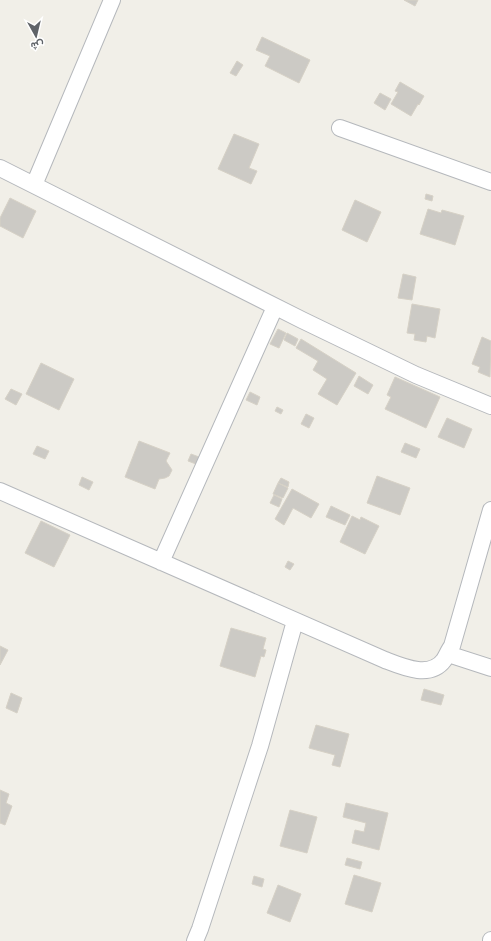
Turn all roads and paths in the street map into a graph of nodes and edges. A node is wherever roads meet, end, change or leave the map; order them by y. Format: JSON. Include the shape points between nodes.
{"nodes":[{"id":1,"x":112,"y":0,"type":"edge"},
{"id":2,"x":340,"y":128,"type":"dead end"},
{"id":3,"x":0,"y":168,"type":"edge"},
{"id":4,"x":491,"y":182,"type":"edge"},
{"id":5,"x":34,"y":185,"type":"junction"},
{"id":6,"x":275,"y":307,"type":"junction"},
{"id":7,"x":491,"y":406,"type":"edge"},
{"id":8,"x":0,"y":491,"type":"edge"},
{"id":9,"x":491,"y":510,"type":"edge"},
{"id":10,"x":161,"y":562,"type":"junction"},
{"id":11,"x":295,"y":621,"type":"junction"},
{"id":12,"x":448,"y":654,"type":"junction"},
{"id":13,"x":491,"y":668,"type":"edge"},
{"id":14,"x":195,"y":941,"type":"edge"}],
"edges":[{"from":1,"to":5,"type":"street"},
{"from":2,"to":4,"type":"street"},
{"from":3,"to":5,"type":"street"},
{"from":5,"to":6,"type":"street"},
{"from":6,"to":7,"type":"street","via":[[416,375]]},
{"from":6,"to":10,"type":"street"},
{"from":8,"to":10,"type":"street"},
{"from":9,"to":12,"type":"street"},
{"from":10,"to":11,"type":"street"},
{"from":11,"to":12,"type":"street","via":[[385,660],[414,669],[426,670],[436,667]]},
{"from":11,"to":14,"type":"street","via":[[260,746]]},
{"from":12,"to":13,"type":"street"}]}
